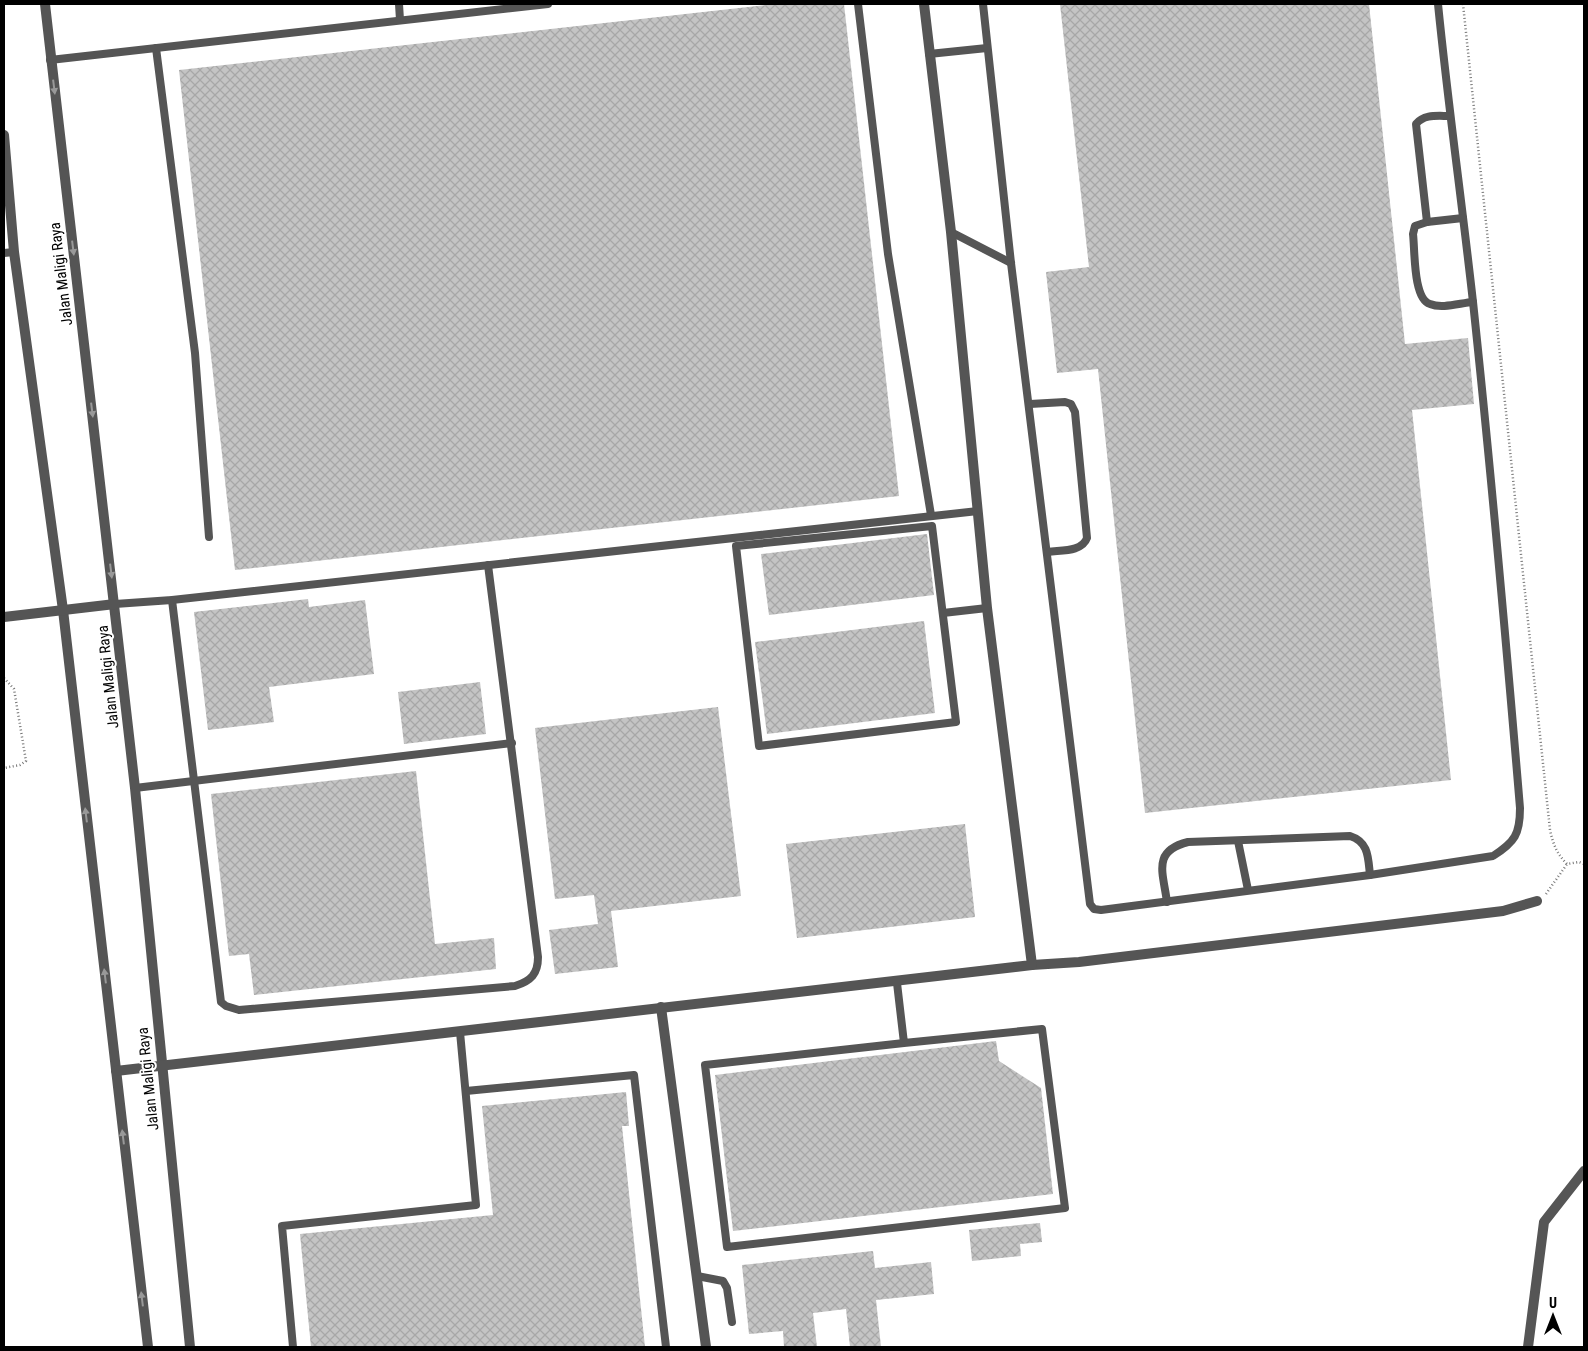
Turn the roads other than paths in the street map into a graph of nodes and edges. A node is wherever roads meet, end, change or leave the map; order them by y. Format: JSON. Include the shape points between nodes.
{"nodes":[{"id":1,"x":45,"y":4,"type":"edge"},
{"id":2,"x":399,"y":4,"type":"edge"},
{"id":3,"x":548,"y":4,"type":"edge"},
{"id":4,"x":858,"y":4,"type":"edge"},
{"id":5,"x":924,"y":4,"type":"edge"},
{"id":6,"x":983,"y":4,"type":"edge"},
{"id":7,"x":1438,"y":4,"type":"edge"},
{"id":8,"x":400,"y":20,"type":"junction"},
{"id":9,"x":156,"y":48,"type":"junction"},
{"id":10,"x":987,"y":48,"type":"junction"},
{"id":11,"x":929,"y":54,"type":"junction"},
{"id":12,"x":50,"y":60,"type":"junction"},
{"id":13,"x":1449,"y":116,"type":"junction"},
{"id":14,"x":4,"y":135,"type":"edge"},
{"id":15,"x":1463,"y":218,"type":"junction"},
{"id":16,"x":1427,"y":222,"type":"junction"},
{"id":17,"x":951,"y":232,"type":"junction"},
{"id":18,"x":9,"y":252,"type":"edge"},
{"id":19,"x":1012,"y":263,"type":"junction"},
{"id":20,"x":1473,"y":302,"type":"junction"},
{"id":21,"x":1030,"y":404,"type":"junction"},
{"id":22,"x":978,"y":511,"type":"junction"},
{"id":23,"x":931,"y":516,"type":"junction"},
{"id":24,"x":208,"y":537,"type":"dead end"},
{"id":25,"x":1048,"y":552,"type":"junction"},
{"id":26,"x":488,"y":565,"type":"junction"},
{"id":27,"x":172,"y":600,"type":"junction"},
{"id":28,"x":115,"y":604,"type":"junction"},
{"id":29,"x":987,"y":608,"type":"junction"},
{"id":30,"x":63,"y":610,"type":"junction"},
{"id":31,"x":943,"y":613,"type":"junction"},
{"id":32,"x":4,"y":616,"type":"edge"},
{"id":33,"x":512,"y":743,"type":"junction"},
{"id":34,"x":195,"y":782,"type":"junction"},
{"id":35,"x":135,"y":788,"type":"junction"},
{"id":36,"x":1238,"y":841,"type":"junction"},
{"id":37,"x":1370,"y":876,"type":"junction"},
{"id":38,"x":1248,"y":890,"type":"junction"},
{"id":39,"x":1537,"y":901,"type":"road end"},
{"id":40,"x":1167,"y":902,"type":"junction"},
{"id":41,"x":1032,"y":965,"type":"junction"},
{"id":42,"x":896,"y":982,"type":"junction"},
{"id":43,"x":661,"y":1007,"type":"junction"},
{"id":44,"x":460,"y":1032,"type":"junction"},
{"id":45,"x":904,"y":1043,"type":"junction"},
{"id":46,"x":162,"y":1066,"type":"junction"},
{"id":47,"x":116,"y":1071,"type":"junction"},
{"id":48,"x":466,"y":1091,"type":"junction"},
{"id":49,"x":1584,"y":1171,"type":"edge"},
{"id":50,"x":697,"y":1276,"type":"junction"},
{"id":51,"x":732,"y":1322,"type":"dead end"},
{"id":52,"x":148,"y":1347,"type":"edge"},
{"id":53,"x":190,"y":1347,"type":"edge"},
{"id":54,"x":293,"y":1347,"type":"edge"},
{"id":55,"x":666,"y":1347,"type":"edge"},
{"id":56,"x":706,"y":1347,"type":"edge"},
{"id":57,"x":1528,"y":1347,"type":"edge"}],
"edges":[{"from":1,"to":12,"type":"street","name":"Jalan Maligi Raya"},
{"from":2,"to":8,"type":"lane"},
{"from":3,"to":8,"type":"lane"},
{"from":4,"to":23,"type":"lane","via":[[888,254]]},
{"from":5,"to":11,"type":"street"},
{"from":6,"to":10,"type":"lane"},
{"from":7,"to":13,"type":"lane"},
{"from":8,"to":9,"type":"lane"},
{"from":9,"to":12,"type":"lane"},
{"from":9,"to":24,"type":"lane","via":[[195,353]]},
{"from":10,"to":11,"type":"lane"},
{"from":10,"to":19,"type":"lane"},
{"from":11,"to":17,"type":"street"},
{"from":12,"to":28,"type":"street","name":"Jalan Maligi Raya","one_way":true},
{"from":13,"to":15,"type":"lane"},
{"from":13,"to":16,"type":"lane","via":[[1426,117],[1416,124]]},
{"from":14,"to":18,"type":"street","name":"Jalan Maligi Raya"},
{"from":15,"to":16,"type":"lane"},
{"from":15,"to":20,"type":"lane"},
{"from":16,"to":20,"type":"lane","via":[[1417,224],[1414,230],[1418,292],[1424,302],[1432,305]]},
{"from":17,"to":19,"type":"lane"},
{"from":17,"to":22,"type":"street"},
{"from":18,"to":30,"type":"street","name":"Jalan Maligi Raya"},
{"from":19,"to":21,"type":"lane"},
{"from":20,"to":37,"type":"lane","via":[[1503,609],[1520,821],[1518,833],[1506,848],[1493,856]]},
{"from":21,"to":25,"type":"lane"},
{"from":21,"to":25,"type":"lane","via":[[1065,402],[1072,404],[1075,412],[1085,544],[1080,548]]},
{"from":22,"to":23,"type":"lane"},
{"from":22,"to":29,"type":"street"},
{"from":23,"to":26,"type":"lane"},
{"from":25,"to":40,"type":"lane","via":[[1090,904],[1101,910]]},
{"from":26,"to":27,"type":"lane"},
{"from":26,"to":33,"type":"lane"},
{"from":27,"to":28,"type":"lane"},
{"from":27,"to":34,"type":"lane"},
{"from":28,"to":30,"type":"street"},
{"from":28,"to":35,"type":"street","name":"Jalan Maligi Raya"},
{"from":29,"to":31,"type":"lane"},
{"from":29,"to":41,"type":"street"},
{"from":30,"to":32,"type":"street"},
{"from":47,"to":30,"type":"street","name":"Jalan Maligi Raya","one_way":true},
{"from":31,"to":31,"type":"lane","via":[[932,526],[736,546],[759,746],[956,722]]},
{"from":33,"to":34,"type":"lane"},
{"from":33,"to":34,"type":"lane","via":[[538,957],[536,974],[515,986],[239,1010],[226,1006],[219,997]]},
{"from":34,"to":35,"type":"lane"},
{"from":35,"to":46,"type":"street","name":"Jalan Maligi Raya"},
{"from":36,"to":37,"type":"lane","via":[[1350,836],[1360,839],[1365,846]]},
{"from":36,"to":38,"type":"lane"},
{"from":36,"to":40,"type":"lane","via":[[1188,842],[1173,846],[1162,865]]},
{"from":37,"to":38,"type":"lane"},
{"from":38,"to":40,"type":"lane"},
{"from":39,"to":41,"type":"street","via":[[1503,911]]},
{"from":41,"to":42,"type":"street"},
{"from":42,"to":43,"type":"street"},
{"from":42,"to":45,"type":"lane"},
{"from":43,"to":44,"type":"street"},
{"from":43,"to":50,"type":"street"},
{"from":44,"to":46,"type":"street"},
{"from":44,"to":48,"type":"lane"},
{"from":45,"to":45,"type":"lane","via":[[705,1065],[727,1246],[1065,1208],[1042,1029]]},
{"from":46,"to":47,"type":"street"},
{"from":46,"to":53,"type":"street","name":"Jalan Maligi Raya"},
{"from":52,"to":47,"type":"street","name":"Jalan Maligi Raya","one_way":true},
{"from":48,"to":54,"type":"lane","via":[[476,1206],[282,1226]]},
{"from":48,"to":55,"type":"lane","via":[[634,1075]]},
{"from":49,"to":57,"type":"street","via":[[1544,1222]]},
{"from":50,"to":51,"type":"lane","via":[[723,1281],[728,1288]]},
{"from":50,"to":56,"type":"street"}]}
